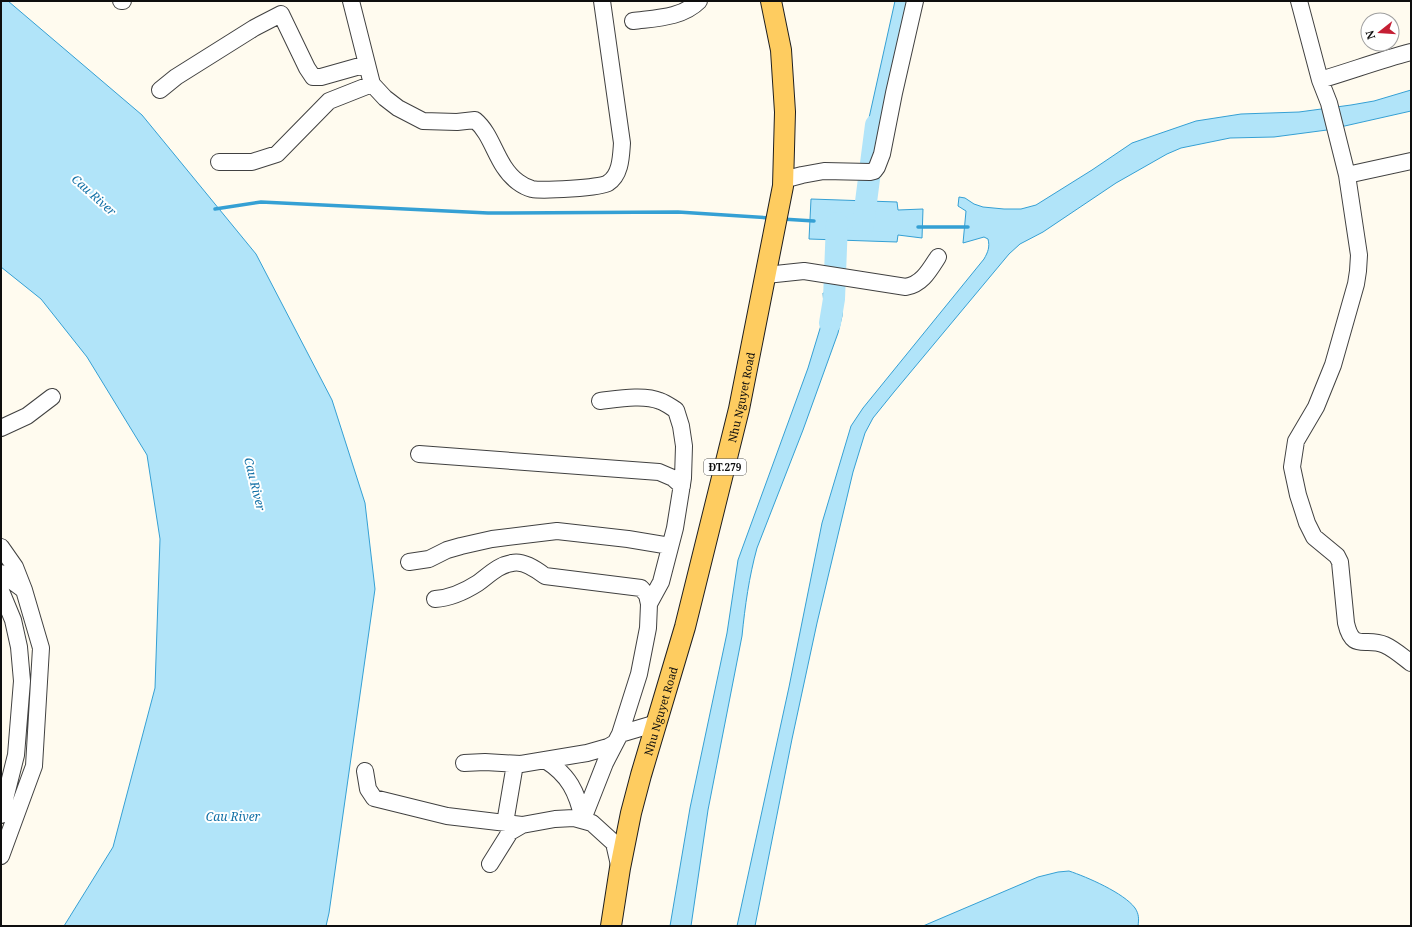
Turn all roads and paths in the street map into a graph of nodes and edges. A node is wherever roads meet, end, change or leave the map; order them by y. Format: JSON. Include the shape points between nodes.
{"nodes":[{"id":1,"x":351,"y":1,"type":"edge"},
{"id":2,"x":602,"y":1,"type":"edge"},
{"id":3,"x":699,"y":1,"type":"edge"},
{"id":4,"x":771,"y":1,"type":"edge"},
{"id":5,"x":915,"y":1,"type":"edge"},
{"id":6,"x":1299,"y":1,"type":"edge"},
{"id":7,"x":633,"y":21,"type":"dead end"},
{"id":8,"x":1411,"y":52,"type":"edge"},
{"id":9,"x":367,"y":64,"type":"junction"},
{"id":10,"x":1320,"y":80,"type":"junction"},
{"id":11,"x":372,"y":84,"type":"junction"},
{"id":12,"x":160,"y":90,"type":"dead end"},
{"id":13,"x":219,"y":162,"type":"dead end"},
{"id":14,"x":1411,"y":162,"type":"edge"},
{"id":15,"x":1347,"y":175,"type":"junction"},
{"id":16,"x":783,"y":180,"type":"junction"},
{"id":17,"x":938,"y":257,"type":"dead end"},
{"id":18,"x":766,"y":275,"type":"junction"},
{"id":19,"x":52,"y":397,"type":"dead end"},
{"id":20,"x":600,"y":401,"type":"dead end"},
{"id":21,"x":1,"y":428,"type":"edge"},
{"id":22,"x":419,"y":454,"type":"dead end"},
{"id":23,"x":682,"y":486,"type":"junction"},
{"id":24,"x":670,"y":546,"type":"junction"},
{"id":25,"x":1,"y":547,"type":"edge"},
{"id":26,"x":409,"y":562,"type":"dead end"},
{"id":27,"x":1,"y":573,"type":"edge"},
{"id":28,"x":24,"y":590,"type":"junction"},
{"id":29,"x":2,"y":596,"type":"edge"},
{"id":30,"x":435,"y":600,"type":"dead end"},
{"id":31,"x":649,"y":604,"type":"junction"},
{"id":32,"x":1411,"y":663,"type":"edge"},
{"id":33,"x":657,"y":723,"type":"junction"},
{"id":34,"x":617,"y":739,"type":"junction"},
{"id":35,"x":546,"y":760,"type":"junction"},
{"id":36,"x":464,"y":763,"type":"dead end"},
{"id":37,"x":516,"y":764,"type":"junction"},
{"id":38,"x":365,"y":771,"type":"dead end"},
{"id":39,"x":1,"y":815,"type":"edge"},
{"id":40,"x":583,"y":819,"type":"junction"},
{"id":41,"x":504,"y":823,"type":"junction"},
{"id":42,"x":522,"y":825,"type":"junction"},
{"id":43,"x":1,"y":856,"type":"edge"},
{"id":44,"x":490,"y":864,"type":"dead end"},
{"id":45,"x":620,"y":868,"type":"junction"},
{"id":46,"x":611,"y":926,"type":"edge"}],
"edges":[{"from":1,"to":9,"type":"street"},
{"from":2,"to":11,"type":"street","via":[[622,143],[619,166],[608,183],[558,190],[531,189],[518,182],[504,168],[483,126],[475,120],[423,121],[398,108]]},
{"from":3,"to":7,"type":"street","via":[[681,13]]},
{"from":4,"to":16,"type":"main road","name":"Nhu Nguyet Road","number":"ĐT.279","via":[[781,50],[786,112]]},
{"from":5,"to":16,"type":"street","via":[[880,163],[870,172],[824,172]]},
{"from":6,"to":10,"type":"street"},
{"from":8,"to":10,"type":"street"},
{"from":9,"to":11,"type":"street"},
{"from":9,"to":12,"type":"street","via":[[313,78],[281,14],[254,28],[176,77]]},
{"from":10,"to":15,"type":"street","via":[[1337,130]]},
{"from":11,"to":13,"type":"street","via":[[329,101],[277,154],[252,162]]},
{"from":14,"to":15,"type":"street"},
{"from":15,"to":32,"type":"street","via":[[1359,255],[1356,284],[1333,365],[1316,407],[1296,441],[1292,467],[1298,495],[1314,537],[1333,552],[1340,562],[1346,623],[1351,638],[1357,642],[1376,642],[1385,645]]},
{"from":16,"to":18,"type":"main road","name":"Nhu Nguyet Road","number":"ĐT.279"},
{"from":17,"to":18,"type":"street","via":[[920,281],[906,287],[804,271]]},
{"from":18,"to":33,"type":"main road","name":"Nhu Nguyet Road","number":"ĐT.279","via":[[739,410],[685,627]]},
{"from":19,"to":21,"type":"street","via":[[27,416]]},
{"from":20,"to":23,"type":"street","via":[[643,398],[659,400],[676,410],[684,446]]},
{"from":22,"to":23,"type":"street","via":[[659,472],[674,478]]},
{"from":23,"to":24,"type":"street"},
{"from":24,"to":26,"type":"street","via":[[558,531],[492,539],[447,550],[429,559]]},
{"from":24,"to":31,"type":"street","via":[[661,582]]},
{"from":25,"to":28,"type":"street","via":[[15,567]]},
{"from":27,"to":28,"type":"street"},
{"from":28,"to":43,"type":"street","via":[[41,648],[34,766]]},
{"from":29,"to":39,"type":"street","via":[[13,620],[22,681],[16,755]]},
{"from":30,"to":31,"type":"street","via":[[459,594],[500,567],[513,562],[526,564],[545,576],[641,588],[647,595]]},
{"from":31,"to":34,"type":"street","via":[[648,628],[639,674]]},
{"from":33,"to":34,"type":"street"},
{"from":33,"to":45,"type":"main road","name":"Nhu Nguyet Road","number":"ĐT.279","via":[[631,813]]},
{"from":34,"to":35,"type":"street","via":[[608,747]]},
{"from":34,"to":40,"type":"street"},
{"from":35,"to":37,"type":"street"},
{"from":35,"to":40,"type":"street","via":[[557,767],[575,791]]},
{"from":36,"to":37,"type":"street"},
{"from":37,"to":41,"type":"street"},
{"from":38,"to":41,"type":"street","via":[[368,789],[374,798],[447,816]]},
{"from":40,"to":42,"type":"street","via":[[555,818]]},
{"from":40,"to":45,"type":"street","via":[[592,823],[614,842]]},
{"from":41,"to":42,"type":"street"},
{"from":42,"to":44,"type":"street","via":[[510,832]]},
{"from":45,"to":46,"type":"main road","name":"Nhu Nguyet Road","number":"ĐT.279"}]}
